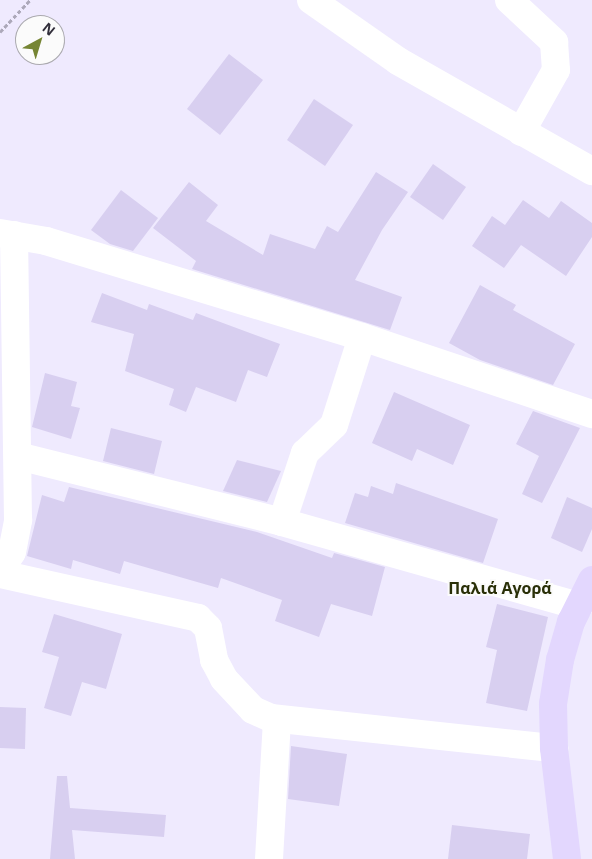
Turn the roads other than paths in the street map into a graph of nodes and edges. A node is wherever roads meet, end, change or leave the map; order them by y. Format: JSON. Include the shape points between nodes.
{"nodes":[{"id":1,"x":311,"y":0,"type":"edge"},
{"id":2,"x":509,"y":0,"type":"edge"},
{"id":3,"x":520,"y":132,"type":"junction"},
{"id":4,"x":592,"y":171,"type":"edge"},
{"id":5,"x":7,"y":234,"type":"edge"},
{"id":6,"x":362,"y":337,"type":"junction"},
{"id":7,"x":592,"y":414,"type":"edge"},
{"id":8,"x":18,"y":456,"type":"junction"},
{"id":9,"x":282,"y":522,"type":"junction"},
{"id":10,"x":0,"y":572,"type":"edge"},
{"id":11,"x":592,"y":580,"type":"edge"},
{"id":12,"x":579,"y":606,"type":"junction"},
{"id":13,"x":277,"y":719,"type":"junction"},
{"id":14,"x":554,"y":748,"type":"junction"},
{"id":15,"x":269,"y":859,"type":"edge"},
{"id":16,"x":567,"y":859,"type":"edge"}],
"edges":[{"from":1,"to":3,"type":"street","via":[[398,60]]},
{"from":2,"to":3,"type":"street","via":[[554,42],[556,70]]},
{"from":3,"to":4,"type":"street"},
{"from":5,"to":6,"type":"street","via":[[46,241]]},
{"from":5,"to":8,"type":"street"},
{"from":6,"to":7,"type":"street"},
{"from":6,"to":9,"type":"street","via":[[334,425],[305,453]]},
{"from":8,"to":9,"type":"street"},
{"from":8,"to":10,"type":"street","via":[[17,535],[12,552]]},
{"from":9,"to":12,"type":"street"},
{"from":10,"to":13,"type":"street","via":[[198,618],[208,628],[214,660],[224,679],[253,710]]},
{"from":11,"to":12,"type":"main road"},
{"from":12,"to":14,"type":"main road","via":[[560,660],[553,704]]},
{"from":13,"to":14,"type":"street"},
{"from":13,"to":15,"type":"street"},
{"from":14,"to":16,"type":"main road"}]}
